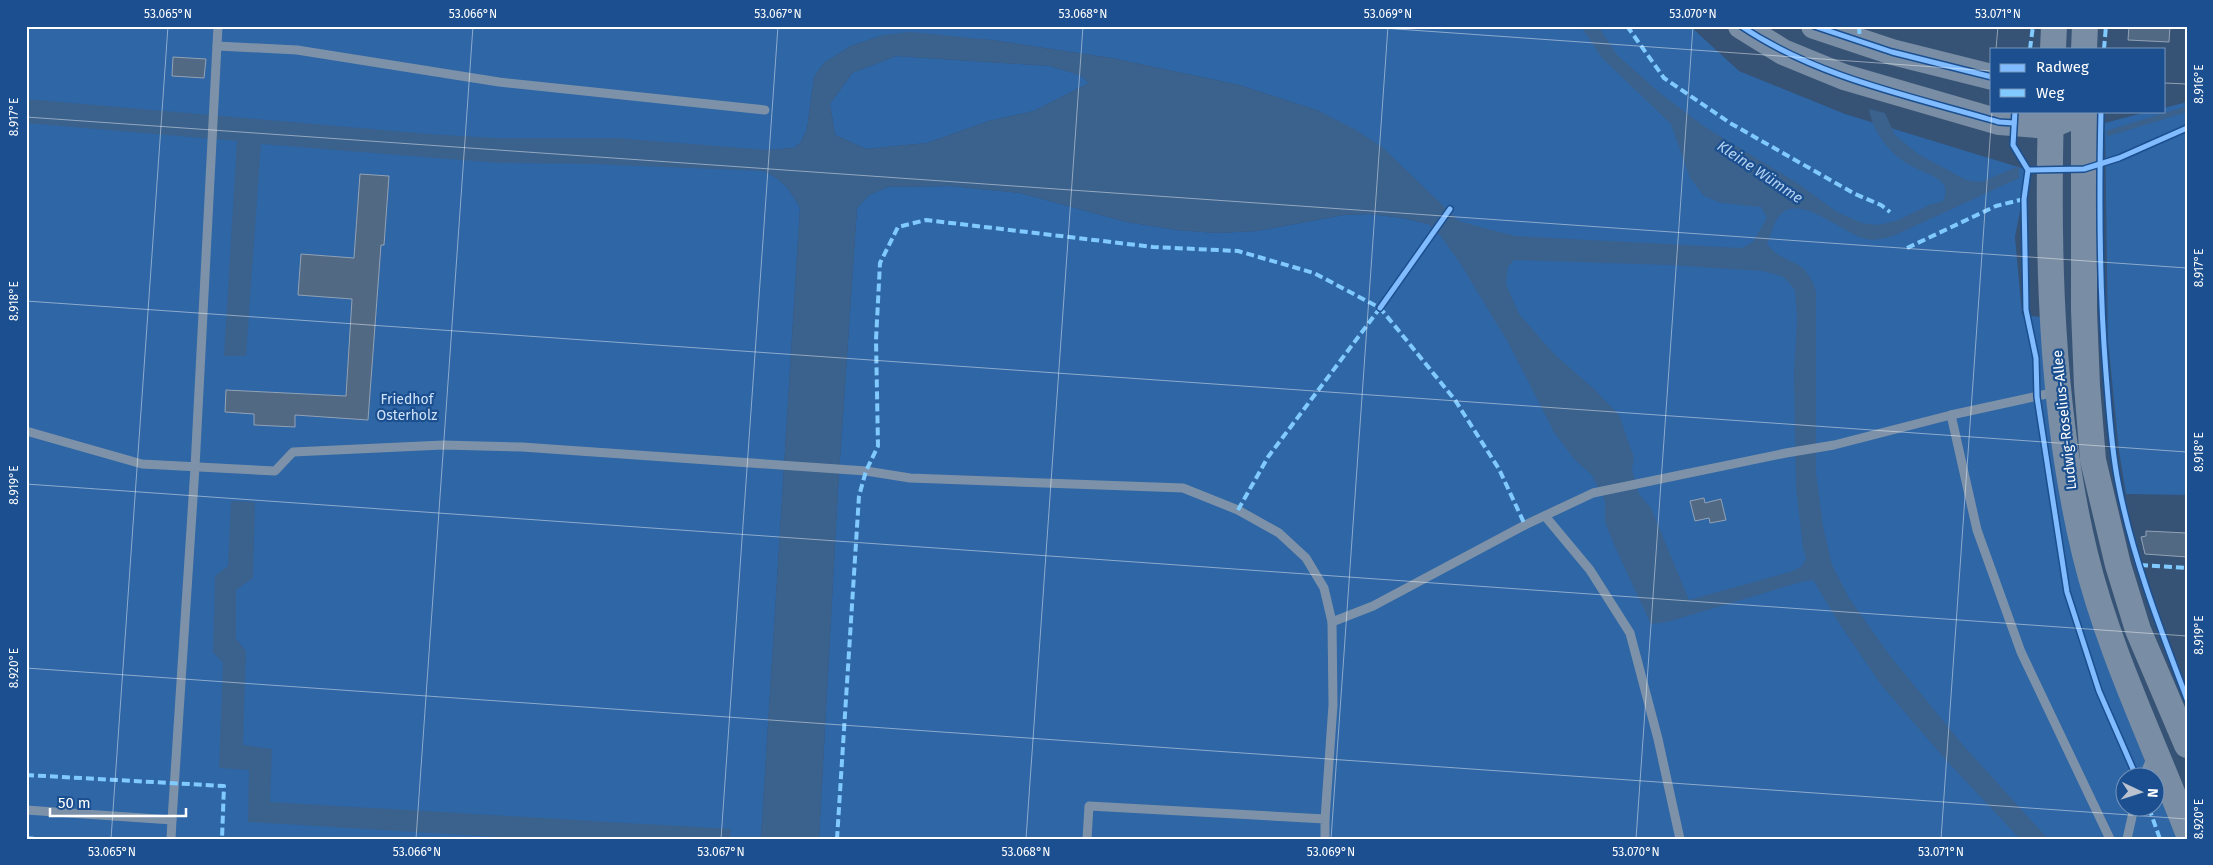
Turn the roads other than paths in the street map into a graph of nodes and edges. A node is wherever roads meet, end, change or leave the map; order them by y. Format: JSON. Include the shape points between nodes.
{"nodes":[{"id":1,"x":218,"y":26,"type":"edge"},
{"id":2,"x":1741,"y":26,"type":"edge"},
{"id":3,"x":1814,"y":26,"type":"edge"},
{"id":4,"x":2054,"y":26,"type":"edge"},
{"id":5,"x":2085,"y":26,"type":"edge"},
{"id":6,"x":217,"y":46,"type":"junction"},
{"id":7,"x":2053,"y":48,"type":"edge"},
{"id":8,"x":2084,"y":48,"type":"edge"},
{"id":9,"x":1990,"y":76,"type":"edge"},
{"id":10,"x":765,"y":110,"type":"dead end"},
{"id":11,"x":2079,"y":112,"type":"edge"},
{"id":12,"x":2084,"y":112,"type":"edge"},
{"id":13,"x":2050,"y":118,"type":"edge"},
{"id":14,"x":2059,"y":392,"type":"junction"},
{"id":15,"x":1951,"y":415,"type":"junction"},
{"id":16,"x":26,"y":431,"type":"edge"},
{"id":17,"x":195,"y":466,"type":"junction"},
{"id":18,"x":1545,"y":516,"type":"junction"},
{"id":19,"x":1332,"y":622,"type":"junction"},
{"id":20,"x":2187,"y":745,"type":"edge"},
{"id":21,"x":2155,"y":748,"type":"junction"},
{"id":22,"x":2147,"y":768,"type":"edge"},
{"id":23,"x":26,"y":810,"type":"edge"},
{"id":24,"x":2132,"y":818,"type":"edge"},
{"id":25,"x":1325,"y":819,"type":"junction"},
{"id":26,"x":172,"y":820,"type":"junction"},
{"id":27,"x":2187,"y":830,"type":"edge"},
{"id":28,"x":171,"y":839,"type":"edge"},
{"id":29,"x":1087,"y":839,"type":"edge"},
{"id":30,"x":1325,"y":839,"type":"edge"},
{"id":31,"x":1680,"y":839,"type":"edge"},
{"id":32,"x":2110,"y":839,"type":"edge"},
{"id":33,"x":2128,"y":839,"type":"edge"}],
"edges":[{"from":1,"to":6,"type":"lane"},
{"from":2,"to":13,"type":"main road","via":[[1783,52],[1844,77],[1999,122]]},
{"from":3,"to":9,"type":"main road","via":[[1892,52]]},
{"from":4,"to":7,"type":"main road"},
{"from":5,"to":8,"type":"main road"},
{"from":6,"to":10,"type":"lane","via":[[297,50],[499,82]]},
{"from":6,"to":17,"type":"lane"},
{"from":11,"to":13,"type":"main road"},
{"from":12,"to":20,"type":"main road","name":"Ludwig-Roselius-Allee","via":[[2084,310],[2093,460],[2109,531],[2138,630]]},
{"from":13,"to":14,"type":"main road","name":"Ludwig-Roselius-Allee","via":[[2052,288]]},
{"from":14,"to":15,"type":"lane"},
{"from":14,"to":21,"type":"main road","name":"Ludwig-Roselius-Allee","via":[[2067,470],[2085,555],[2111,640]]},
{"from":15,"to":18,"type":"lane","via":[[1834,445],[1786,452],[1593,493]]},
{"from":15,"to":32,"type":"lane","via":[[1977,530],[2021,652]]},
{"from":16,"to":17,"type":"lane","via":[[142,464]]},
{"from":17,"to":19,"type":"lane","via":[[275,471],[294,452],[443,445],[522,447],[776,464],[910,478],[1183,488],[1238,510],[1279,533],[1306,558],[1324,588]]},
{"from":17,"to":26,"type":"lane"},
{"from":18,"to":19,"type":"lane","via":[[1374,606]]},
{"from":18,"to":31,"type":"lane","via":[[1590,570],[1630,633]]},
{"from":19,"to":25,"type":"lane","via":[[1333,705]]},
{"from":21,"to":22,"type":"lane"},
{"from":21,"to":27,"type":"main road","name":"Ludwig-Roselius-Allee"},
{"from":23,"to":26,"type":"lane"},
{"from":24,"to":33,"type":"lane"},
{"from":25,"to":29,"type":"lane","via":[[1089,806]]},
{"from":25,"to":30,"type":"lane"},
{"from":26,"to":28,"type":"lane"}]}
